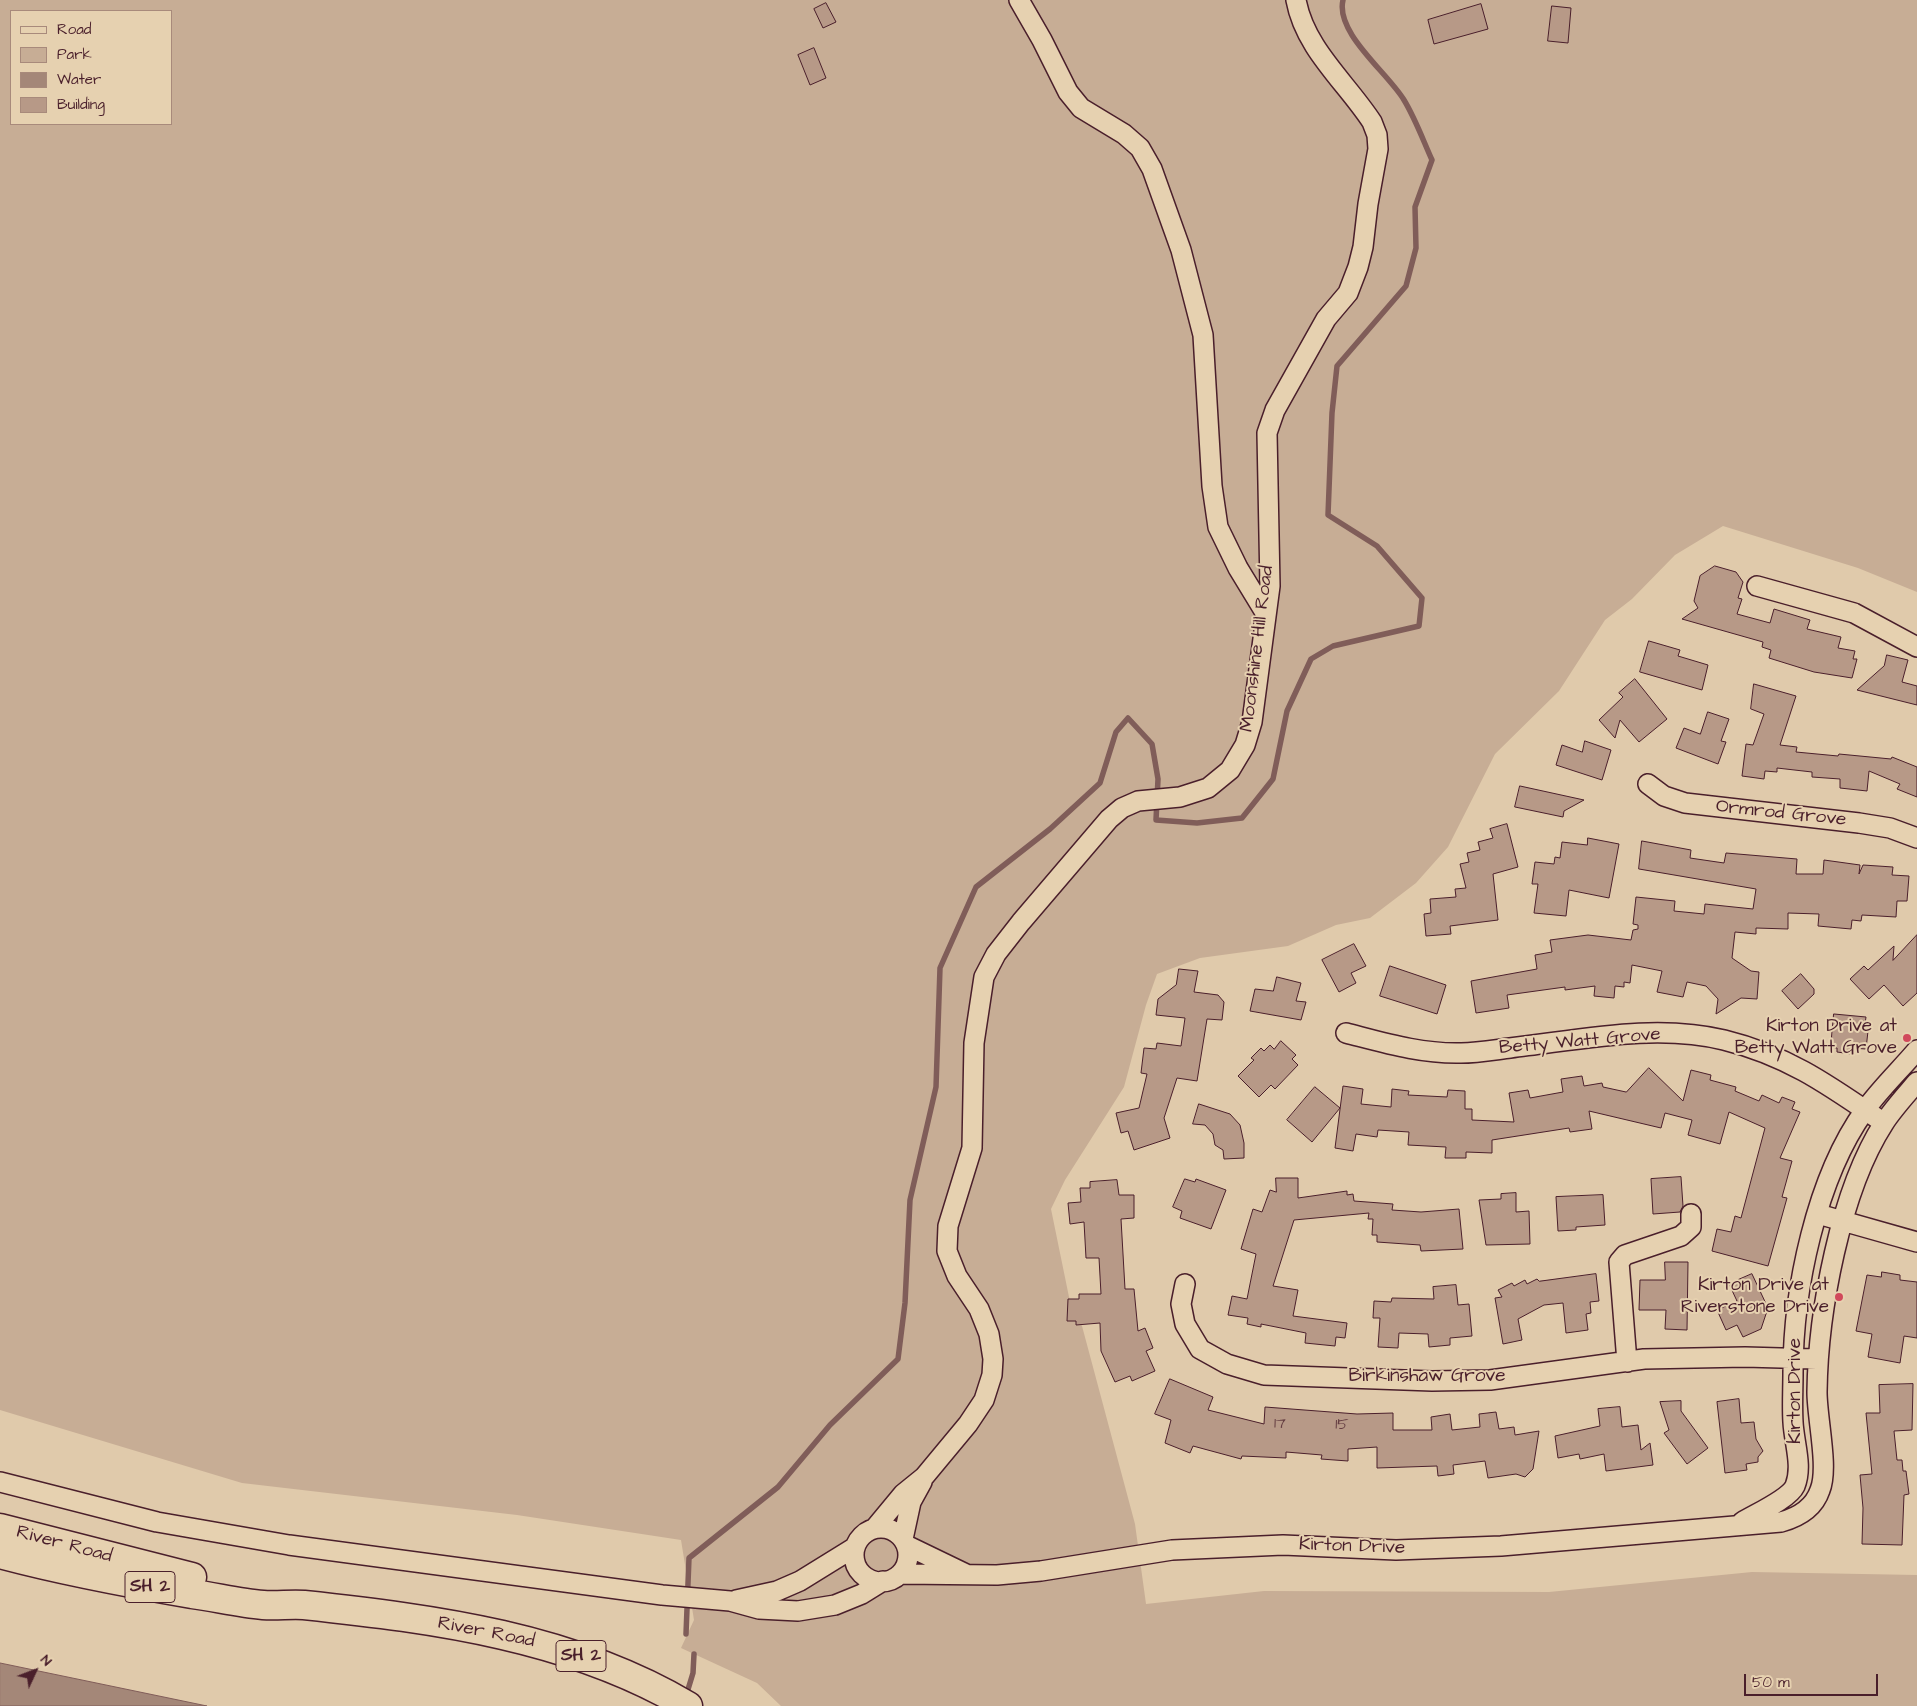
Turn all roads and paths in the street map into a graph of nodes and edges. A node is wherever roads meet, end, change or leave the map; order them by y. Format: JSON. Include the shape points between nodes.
{"nodes":[{"id":1,"x":1019,"y":0,"type":"edge"},
{"id":2,"x":1296,"y":0,"type":"edge"},
{"id":3,"x":1757,"y":586,"type":"dead end"},
{"id":4,"x":1266,"y":614,"type":"junction"},
{"id":5,"x":1917,"y":647,"type":"edge"},
{"id":6,"x":1648,"y":784,"type":"dead end"},
{"id":7,"x":1917,"y":838,"type":"edge"},
{"id":8,"x":1346,"y":1033,"type":"dead end"},
{"id":9,"x":1917,"y":1050,"type":"edge"},
{"id":10,"x":1917,"y":1082,"type":"edge"},
{"id":11,"x":1865,"y":1110,"type":"junction"},
{"id":12,"x":1884,"y":1123,"type":"junction"},
{"id":13,"x":1691,"y":1214,"type":"dead end"},
{"id":14,"x":1818,"y":1214,"type":"junction"},
{"id":15,"x":1844,"y":1221,"type":"junction"},
{"id":16,"x":1917,"y":1242,"type":"edge"},
{"id":17,"x":1185,"y":1284,"type":"dead end"},
{"id":18,"x":1817,"y":1359,"type":"junction"},
{"id":19,"x":1793,"y":1360,"type":"junction"},
{"id":20,"x":1627,"y":1362,"type":"junction"},
{"id":21,"x":924,"y":1477,"type":"junction"},
{"id":22,"x":0,"y":1482,"type":"edge"},
{"id":23,"x":1739,"y":1524,"type":"junction"},
{"id":24,"x":0,"y":1528,"type":"edge"},
{"id":25,"x":874,"y":1529,"type":"junction"},
{"id":26,"x":905,"y":1542,"type":"junction"},
{"id":27,"x":855,"y":1547,"type":"junction"},
{"id":28,"x":0,"y":1554,"type":"edge"},
{"id":29,"x":966,"y":1574,"type":"junction"},
{"id":30,"x":891,"y":1578,"type":"junction"},
{"id":31,"x":721,"y":1601,"type":"junction"},
{"id":32,"x":302,"y":1605,"type":"junction"},
{"id":33,"x":688,"y":1706,"type":"edge"}],
"edges":[{"from":1,"to":4,"type":"street","via":[[1068,92],[1081,108],[1135,144],[1152,169],[1181,250],[1203,335],[1212,486],[1218,527]]},
{"from":2,"to":4,"type":"street","name":"Moonshine Hill Road","via":[[1310,40],[1372,122],[1378,149],[1358,267],[1348,293],[1326,319],[1270,420],[1267,433],[1270,586]]},
{"from":3,"to":5,"type":"street","via":[[1854,613]]},
{"from":4,"to":21,"type":"street","name":"Moonshine Hill Road","via":[[1252,722],[1241,754],[1223,778],[1190,795],[1127,805],[1108,819],[1021,922],[996,954],[984,977],[974,1043],[972,1148],[948,1226],[947,1251],[989,1334],[992,1375],[984,1400]]},
{"from":6,"to":7,"type":"street","name":"Ormrod Grove","via":[[1664,796],[1686,804],[1859,823],[1890,828]]},
{"from":8,"to":11,"type":"street","name":"Betty Watt Grove","via":[[1417,1052],[1462,1054],[1637,1034],[1678,1033],[1723,1040],[1794,1064]]},
{"from":9,"to":11,"type":"street","name":"Kirton Drive"},
{"from":10,"to":12,"type":"street","name":"Kirton Drive"},
{"from":11,"to":12,"type":"street","name":"Betty Watt Grove"},
{"from":11,"to":14,"type":"street","name":"Kirton Drive","via":[[1825,1185]]},
{"from":12,"to":15,"type":"street","name":"Kirton Drive","via":[[1854,1186]]},
{"from":13,"to":20,"type":"street","via":[[1691,1226],[1681,1236],[1625,1255],[1618,1262]]},
{"from":14,"to":15,"type":"street"},
{"from":14,"to":19,"type":"street","name":"Kirton Drive","via":[[1798,1299]]},
{"from":15,"to":16,"type":"street"},
{"from":15,"to":18,"type":"street","name":"Kirton Drive","via":[[1827,1294]]},
{"from":17,"to":20,"type":"street","name":"Birkinshaw Grove","via":[[1181,1304],[1185,1324],[1200,1348],[1227,1364],[1264,1375],[1490,1380]]},
{"from":18,"to":19,"type":"street","name":"Birkinshaw Grove"},
{"from":18,"to":23,"type":"street","name":"Kirton Drive","via":[[1817,1407],[1824,1477],[1820,1491],[1798,1518]]},
{"from":19,"to":20,"type":"street","name":"Birkinshaw Grove","via":[[1745,1357]]},
{"from":19,"to":23,"type":"street","name":"Kirton Drive","via":[[1793,1423],[1798,1474],[1794,1488]]},
{"from":21,"to":25,"type":"street","name":"Moonshine Hill Road","via":[[904,1494]]},
{"from":21,"to":26,"type":"street","name":"Moonshine Hill Road","via":[[912,1502]]},
{"from":22,"to":31,"type":"street","via":[[157,1522],[261,1540]]},
{"from":23,"to":29,"type":"street","name":"Kirton Drive","via":[[1501,1546],[1396,1550],[1283,1545],[1172,1550],[1040,1571]]},
{"from":24,"to":32,"type":"highway","name":"River Road","number":"SH 2","via":[[91,1553],[266,1593]]},
{"from":25,"to":26,"type":"street","via":[[890,1530]]},
{"from":25,"to":27,"type":"street","via":[[860,1538]]},
{"from":26,"to":29,"type":"street","name":"Kirton Drive"},
{"from":26,"to":30,"type":"street","via":[[907,1561]]},
{"from":27,"to":30,"type":"street","via":[[860,1571],[867,1577]]},
{"from":27,"to":31,"type":"street","via":[[800,1581],[777,1591]]},
{"from":28,"to":32,"type":"highway","name":"River Road","number":"SH 2","via":[[145,1586],[263,1605]]},
{"from":29,"to":30,"type":"street","name":"Kirton Drive"},
{"from":30,"to":31,"type":"street","via":[[849,1600],[816,1609],[759,1609]]},
{"from":32,"to":33,"type":"highway","name":"River Road","number":"SH 2","via":[[524,1640],[602,1663]]}]}
